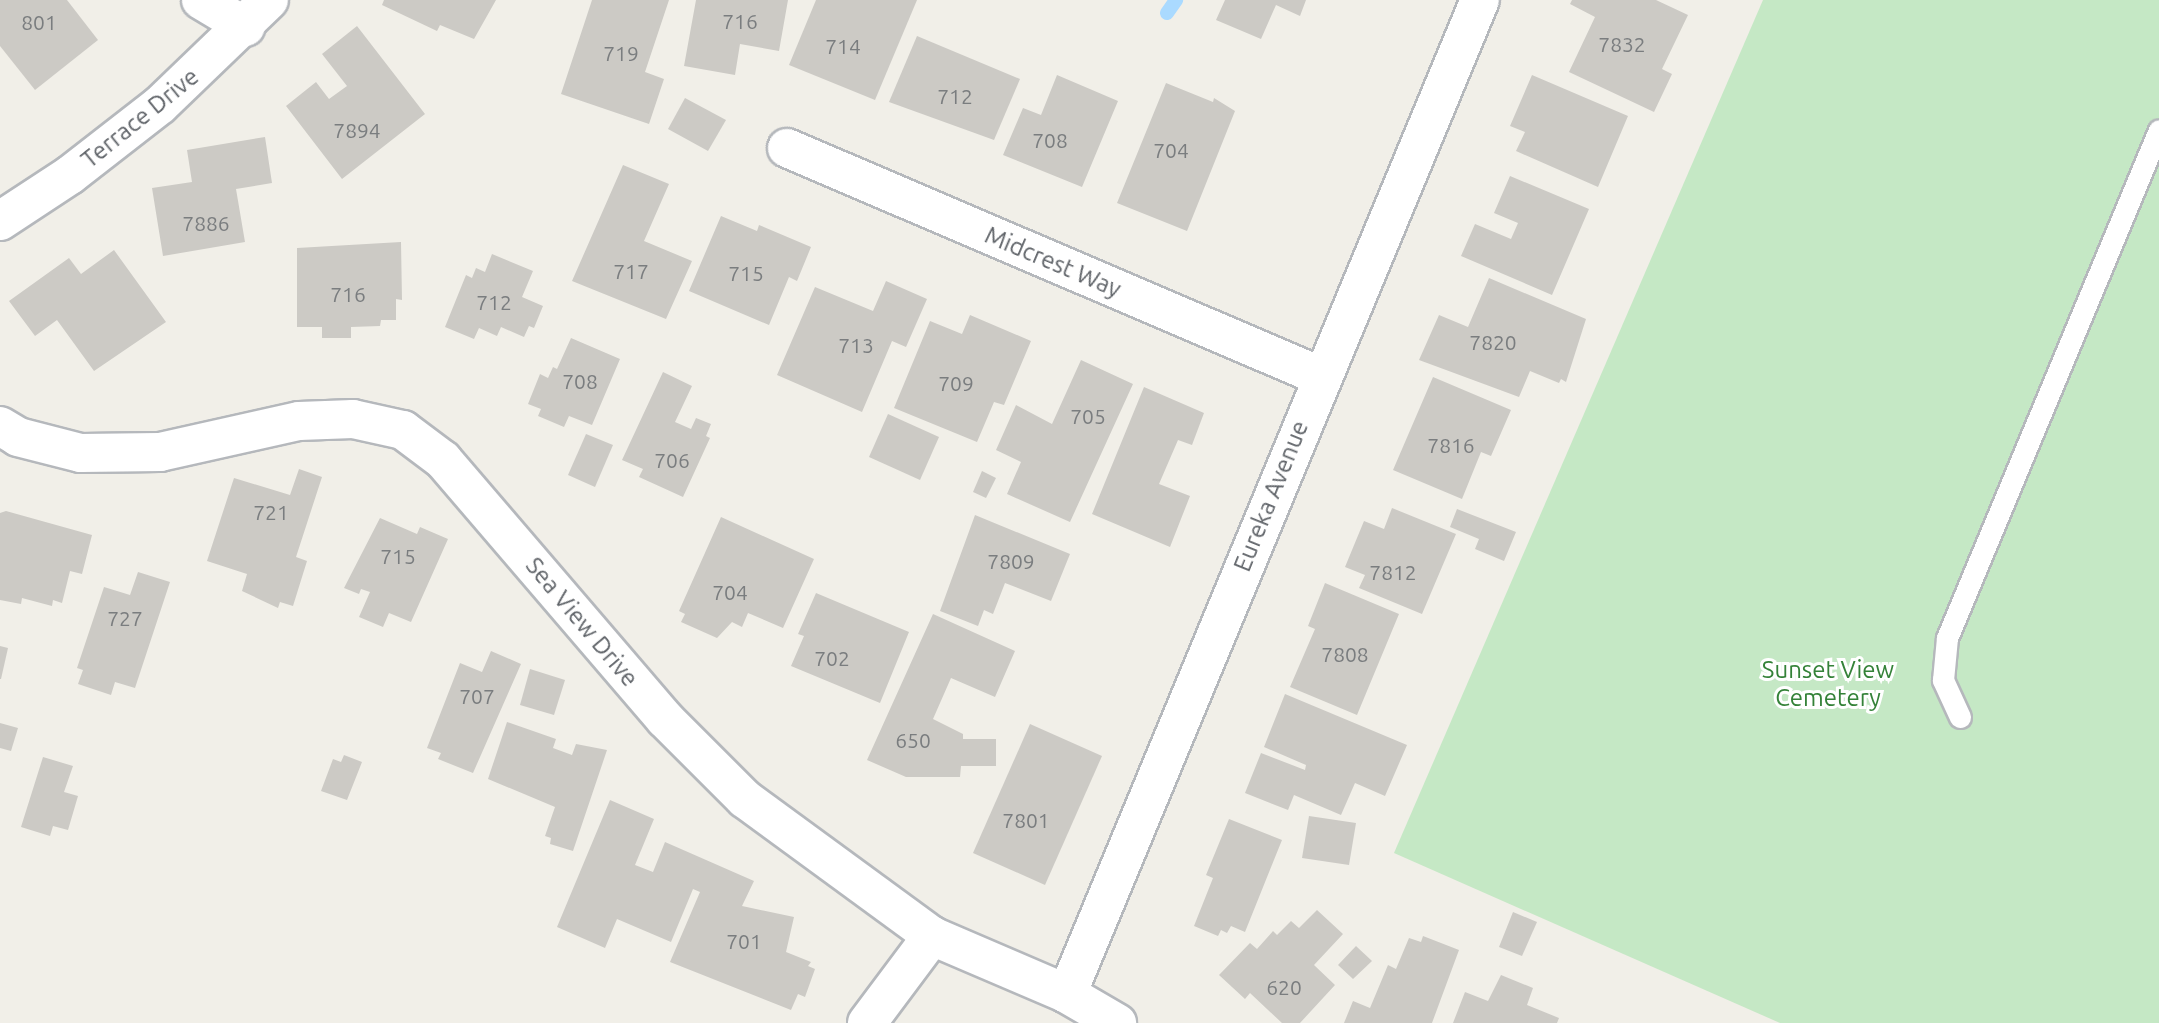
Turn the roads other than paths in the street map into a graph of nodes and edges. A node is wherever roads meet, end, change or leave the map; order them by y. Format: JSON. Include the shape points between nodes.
{"nodes":[{"id":1,"x":201,"y":0,"type":"edge"},
{"id":2,"x":1480,"y":0,"type":"edge"},
{"id":3,"x":257,"y":14,"type":"edge"},
{"id":4,"x":2159,"y":130,"type":"edge"},
{"id":5,"x":787,"y":148,"type":"dead end"},
{"id":6,"x":0,"y":221,"type":"edge"},
{"id":7,"x":1320,"y":376,"type":"junction"},
{"id":8,"x":0,"y":426,"type":"edge"},
{"id":9,"x":1960,"y":718,"type":"dead end"},
{"id":10,"x":932,"y":936,"type":"junction"},
{"id":11,"x":1067,"y":994,"type":"junction"},
{"id":12,"x":867,"y":1023,"type":"edge"},
{"id":13,"x":1117,"y":1023,"type":"edge"}],
"edges":[{"from":1,"to":3,"type":"street"},
{"from":2,"to":7,"type":"street","name":"Eureka Avenue"},
{"from":3,"to":6,"type":"street","name":"Terrace Drive","via":[[160,105],[70,175]]},
{"from":4,"to":9,"type":"lane","via":[[1948,638],[1943,680]]},
{"from":5,"to":7,"type":"street","name":"Midcrest Way"},
{"from":7,"to":11,"type":"street","name":"Eureka Avenue"},
{"from":8,"to":10,"type":"street","name":"Sea View Drive","via":[[18,437],[81,453],[160,452],[299,421],[353,419],[403,430],[443,460],[665,719],[745,799]]},
{"from":10,"to":11,"type":"street","name":"Sea View Drive"},
{"from":10,"to":12,"type":"street"},
{"from":11,"to":13,"type":"street","name":"Sea View Drive"}]}
